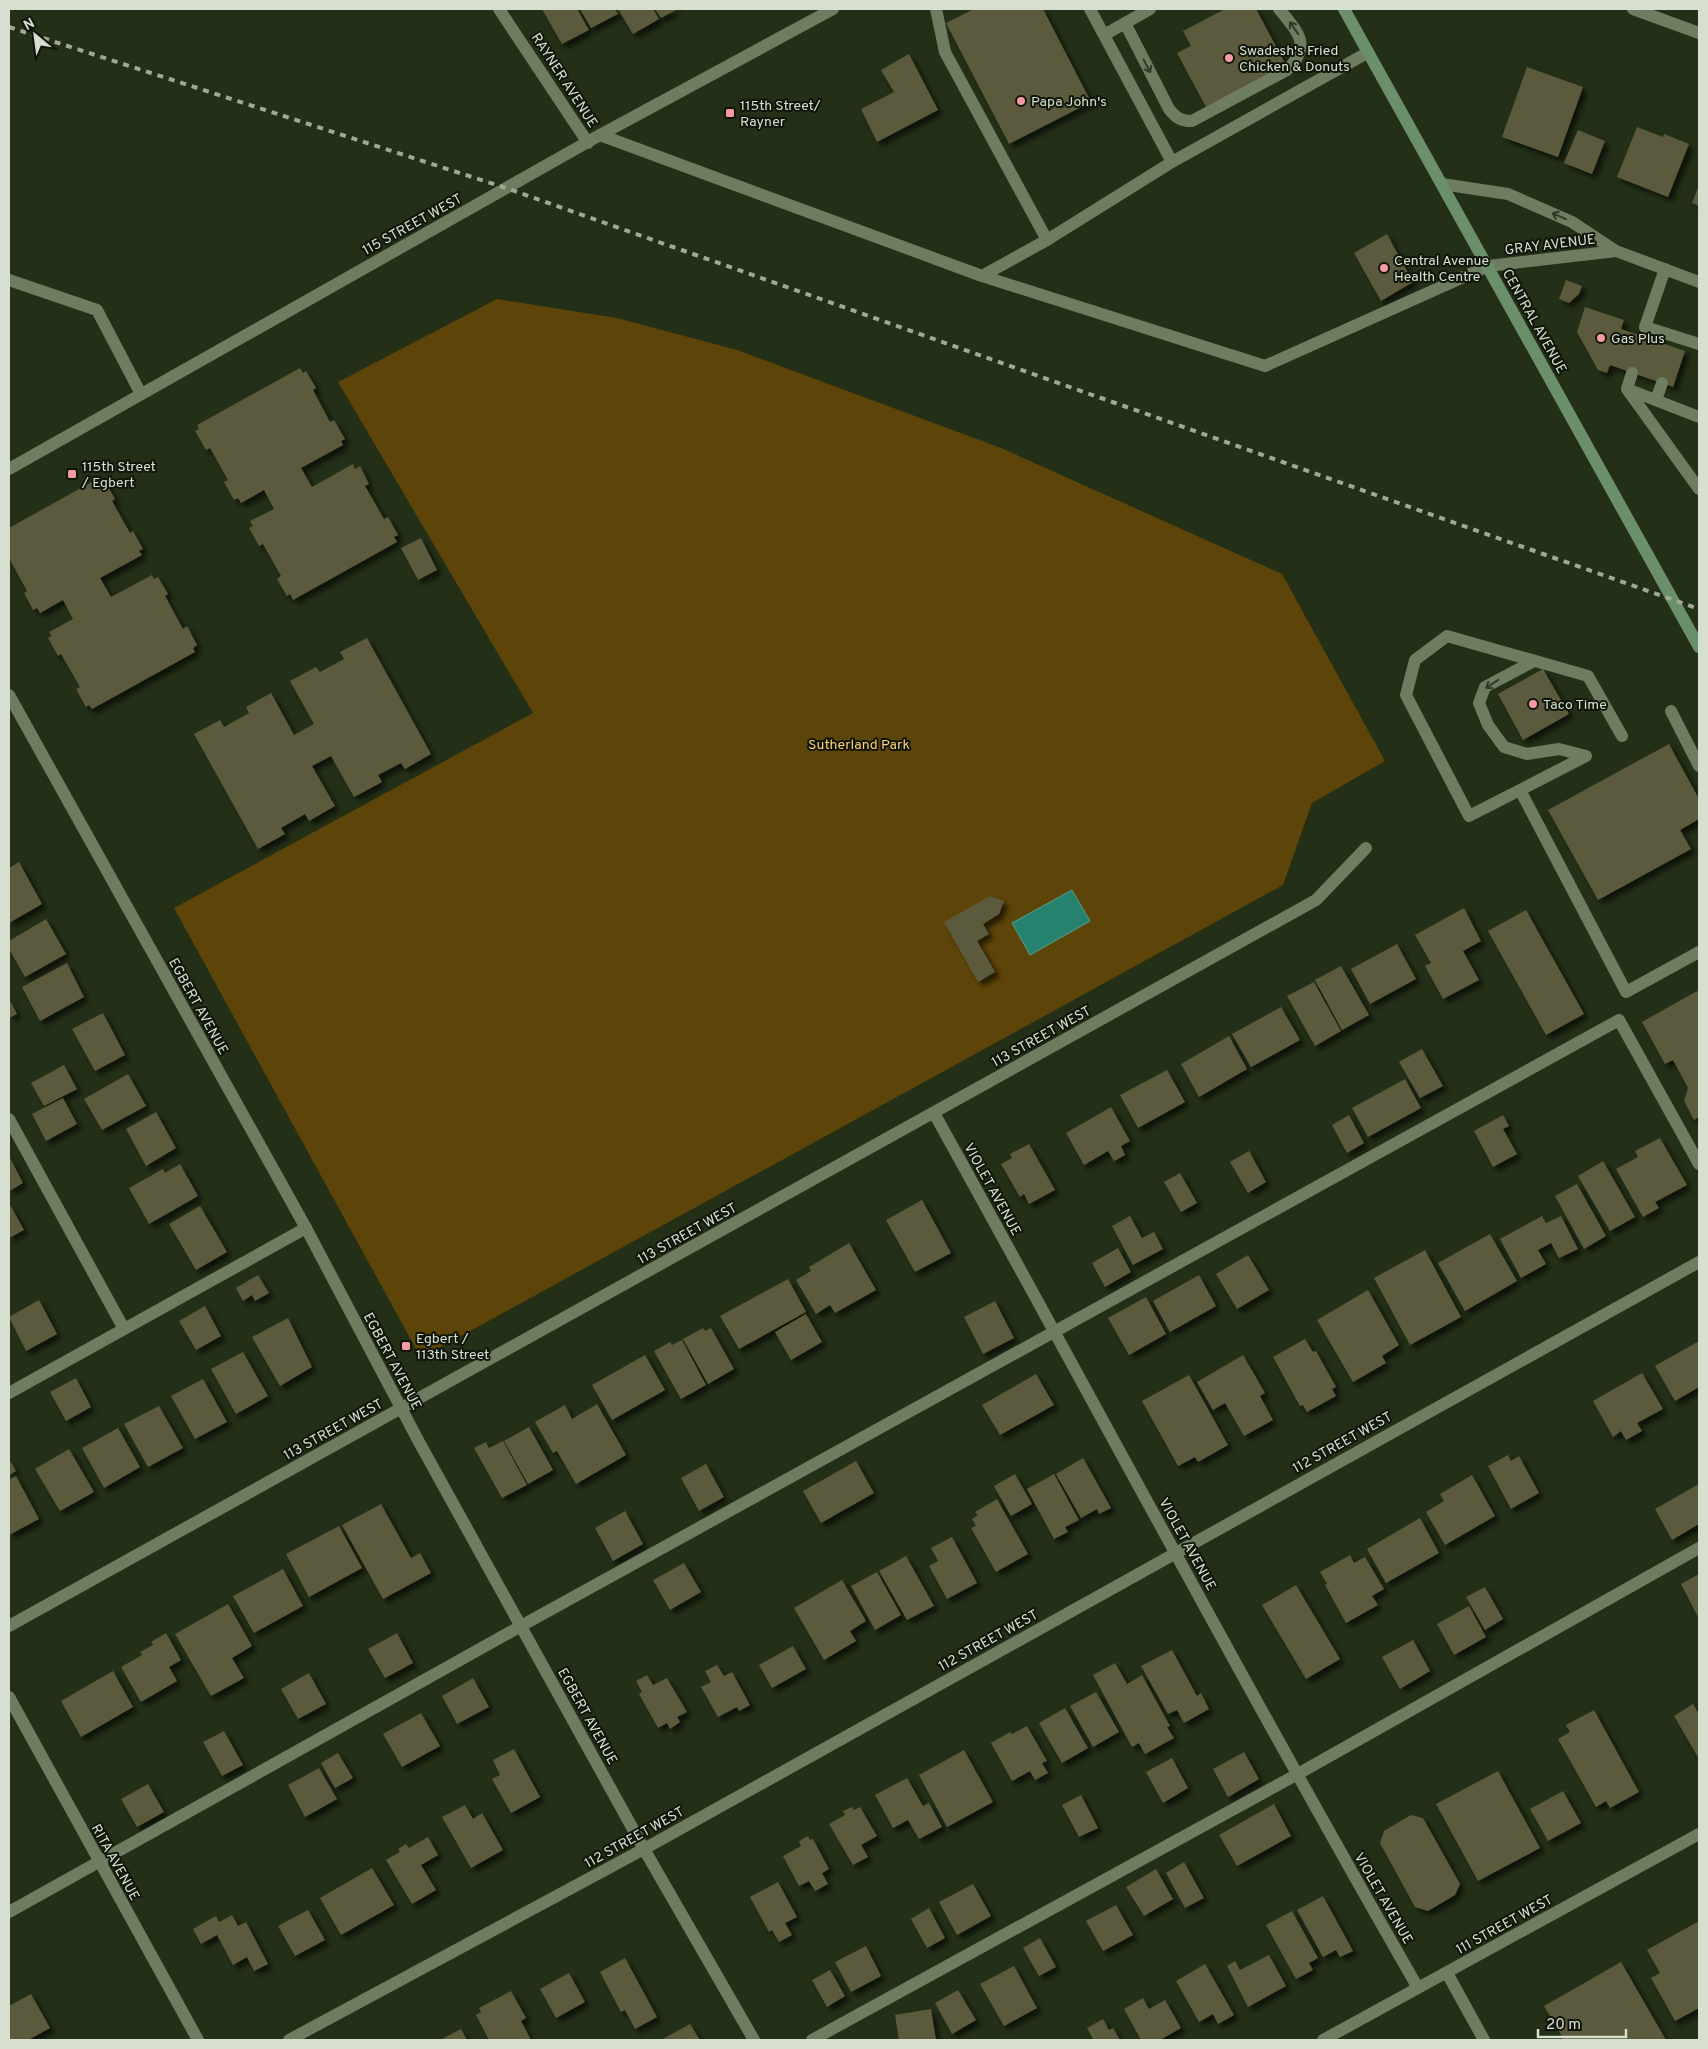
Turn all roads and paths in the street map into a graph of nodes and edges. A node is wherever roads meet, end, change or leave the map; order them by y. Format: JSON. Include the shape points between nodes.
{"nodes":[{"id":1,"x":500,"y":9,"type":"edge"},
{"id":2,"x":833,"y":9,"type":"edge"},
{"id":3,"x":936,"y":9,"type":"edge"},
{"id":4,"x":1090,"y":9,"type":"edge"},
{"id":5,"x":1150,"y":9,"type":"edge"},
{"id":6,"x":1279,"y":9,"type":"edge"},
{"id":7,"x":1344,"y":9,"type":"edge"},
{"id":8,"x":1632,"y":9,"type":"edge"},
{"id":9,"x":1125,"y":23,"type":"junction"},
{"id":10,"x":1698,"y":30,"type":"edge"},
{"id":11,"x":1104,"y":35,"type":"junction"},
{"id":12,"x":1367,"y":53,"type":"junction"},
{"id":13,"x":600,"y":136,"type":"junction"},
{"id":14,"x":588,"y":143,"type":"junction"},
{"id":15,"x":1172,"y":162,"type":"junction"},
{"id":16,"x":1442,"y":184,"type":"junction"},
{"id":17,"x":1047,"y":240,"type":"junction"},
{"id":18,"x":1616,"y":251,"type":"junction"},
{"id":19,"x":1488,"y":266,"type":"junction"},
{"id":20,"x":1665,"y":269,"type":"junction"},
{"id":21,"x":982,"y":276,"type":"junction"},
{"id":22,"x":9,"y":280,"type":"edge"},
{"id":23,"x":1699,"y":282,"type":"edge"},
{"id":24,"x":1699,"y":344,"type":"edge"},
{"id":25,"x":1632,"y":373,"type":"dead end"},
{"id":26,"x":1662,"y":383,"type":"dead end"},
{"id":27,"x":1627,"y":389,"type":"junction"},
{"id":28,"x":141,"y":394,"type":"junction"},
{"id":29,"x":1656,"y":400,"type":"junction"},
{"id":30,"x":1699,"y":417,"type":"edge"},
{"id":31,"x":9,"y":469,"type":"edge"},
{"id":32,"x":1699,"y":489,"type":"edge"},
{"id":33,"x":1699,"y":648,"type":"edge"},
{"id":34,"x":1534,"y":661,"type":"junction"},
{"id":35,"x":9,"y":695,"type":"edge"},
{"id":36,"x":1671,"y":711,"type":"dead end"},
{"id":37,"x":1622,"y":736,"type":"dead end"},
{"id":38,"x":1699,"y":766,"type":"edge"},
{"id":39,"x":1520,"y":790,"type":"junction"},
{"id":40,"x":1366,"y":848,"type":"dead end"},
{"id":41,"x":1699,"y":952,"type":"edge"},
{"id":42,"x":934,"y":1113,"type":"junction"},
{"id":43,"x":9,"y":1119,"type":"edge"},
{"id":44,"x":1699,"y":1164,"type":"edge"},
{"id":45,"x":306,"y":1228,"type":"junction"},
{"id":46,"x":1699,"y":1262,"type":"edge"},
{"id":47,"x":124,"y":1329,"type":"junction"},
{"id":48,"x":1056,"y":1332,"type":"junction"},
{"id":49,"x":9,"y":1393,"type":"edge"},
{"id":50,"x":402,"y":1409,"type":"junction"},
{"id":51,"x":1699,"y":1548,"type":"edge"},
{"id":52,"x":1175,"y":1552,"type":"junction"},
{"id":53,"x":9,"y":1626,"type":"edge"},
{"id":54,"x":521,"y":1626,"type":"junction"},
{"id":55,"x":9,"y":1697,"type":"edge"},
{"id":56,"x":1296,"y":1775,"type":"junction"},
{"id":57,"x":1699,"y":1834,"type":"edge"},
{"id":58,"x":644,"y":1849,"type":"junction"},
{"id":59,"x":99,"y":1862,"type":"junction"},
{"id":60,"x":9,"y":1912,"type":"edge"},
{"id":61,"x":1447,"y":1973,"type":"junction"},
{"id":62,"x":1418,"y":1988,"type":"junction"},
{"id":63,"x":198,"y":2040,"type":"edge"},
{"id":64,"x":289,"y":2040,"type":"edge"},
{"id":65,"x":754,"y":2040,"type":"edge"},
{"id":66,"x":812,"y":2040,"type":"edge"},
{"id":67,"x":1323,"y":2040,"type":"edge"},
{"id":68,"x":1484,"y":2040,"type":"edge"}],
"edges":[{"from":1,"to":14,"type":"street","name":"RAYNER AVENUE"},
{"from":2,"to":13,"type":"street","name":"115 STREET WEST"},
{"from":3,"to":17,"type":"street","via":[[945,52]]},
{"from":4,"to":11,"type":"street"},
{"from":5,"to":9,"type":"street"},
{"from":9,"to":6,"type":"street","one_way":true,"via":[[1176,118],[1192,121],[1287,70],[1295,62],[1300,51],[1298,31]]},
{"from":7,"to":12,"type":"main road","name":"CENTRAL AVENUE"},
{"from":8,"to":10,"type":"street"},
{"from":9,"to":11,"type":"street"},
{"from":11,"to":15,"type":"street"},
{"from":12,"to":15,"type":"street"},
{"from":12,"to":16,"type":"main road","name":"CENTRAL AVENUE"},
{"from":13,"to":14,"type":"street","name":"115 STREET WEST"},
{"from":13,"to":21,"type":"street","name":"GRAY AVENUE"},
{"from":14,"to":28,"type":"street","name":"115 STREET WEST"},
{"from":15,"to":17,"type":"street"},
{"from":18,"to":16,"type":"street","name":"GRAY AVENUE","one_way":true,"via":[[1572,222],[1508,194]]},
{"from":16,"to":19,"type":"main road","name":"CENTRAL AVENUE"},
{"from":17,"to":21,"type":"street"},
{"from":18,"to":19,"type":"street","name":"GRAY AVENUE"},
{"from":18,"to":20,"type":"street","name":"GRAY AVENUE"},
{"from":19,"to":21,"type":"street","name":"GRAY AVENUE","via":[[1265,366]]},
{"from":19,"to":33,"type":"main road","name":"CENTRAL AVENUE"},
{"from":20,"to":23,"type":"street","name":"GRAY AVENUE"},
{"from":20,"to":24,"type":"street","via":[[1645,332],[1675,342]]},
{"from":22,"to":28,"type":"street","via":[[97,310]]},
{"from":25,"to":27,"type":"street"},
{"from":26,"to":29,"type":"street"},
{"from":27,"to":29,"type":"street"},
{"from":27,"to":32,"type":"street"},
{"from":28,"to":31,"type":"street","name":"115 STREET WEST"},
{"from":29,"to":30,"type":"street"},
{"from":34,"to":37,"type":"street","via":[[1588,676]]},
{"from":34,"to":39,"type":"street","one_way":true,"via":[[1485,687],[1479,703],[1488,725],[1504,747],[1527,754],[1559,749],[1586,756]]},
{"from":34,"to":39,"type":"street","via":[[1447,636],[1415,660],[1406,695],[1469,816]]},
{"from":35,"to":45,"type":"street","name":"EGBERT AVENUE"},
{"from":36,"to":38,"type":"street"},
{"from":39,"to":41,"type":"street","via":[[1626,992]]},
{"from":40,"to":42,"type":"street","name":"113 STREET WEST","via":[[1316,900]]},
{"from":42,"to":48,"type":"street","name":"VIOLET AVENUE"},
{"from":42,"to":50,"type":"street","name":"113 STREET WEST"},
{"from":43,"to":47,"type":"street"},
{"from":44,"to":48,"type":"street","via":[[1619,1020]]},
{"from":45,"to":47,"type":"street"},
{"from":45,"to":50,"type":"street","name":"EGBERT AVENUE"},
{"from":46,"to":52,"type":"street","name":"112 STREET WEST"},
{"from":47,"to":49,"type":"street"},
{"from":48,"to":52,"type":"street","name":"VIOLET AVENUE"},
{"from":48,"to":54,"type":"street"},
{"from":50,"to":53,"type":"street","name":"113 STREET WEST"},
{"from":50,"to":54,"type":"street","name":"EGBERT AVENUE"},
{"from":51,"to":56,"type":"street"},
{"from":52,"to":56,"type":"street","name":"VIOLET AVENUE"},
{"from":52,"to":58,"type":"street","name":"112 STREET WEST"},
{"from":54,"to":58,"type":"street","name":"EGBERT AVENUE"},
{"from":54,"to":59,"type":"street"},
{"from":55,"to":59,"type":"street","name":"RITA AVENUE"},
{"from":56,"to":62,"type":"street","name":"VIOLET AVENUE"},
{"from":56,"to":66,"type":"street"},
{"from":57,"to":61,"type":"street","name":"111 STREET WEST"},
{"from":58,"to":64,"type":"street","name":"112 STREET WEST"},
{"from":58,"to":65,"type":"street","name":"EGBERT AVENUE"},
{"from":59,"to":60,"type":"street"},
{"from":59,"to":63,"type":"street","name":"RITA AVENUE"},
{"from":61,"to":62,"type":"street","name":"111 STREET WEST"},
{"from":61,"to":68,"type":"street"},
{"from":62,"to":67,"type":"street","name":"111 STREET WEST"}]}
